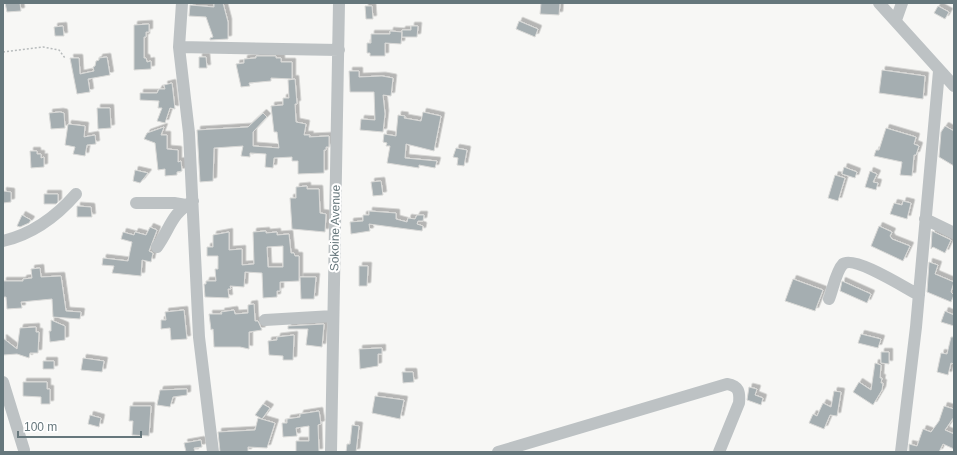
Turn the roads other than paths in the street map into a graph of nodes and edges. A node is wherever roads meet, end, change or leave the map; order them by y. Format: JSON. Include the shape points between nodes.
{"nodes":[{"id":1,"x":182,"y":3,"type":"edge"},
{"id":2,"x":339,"y":3,"type":"edge"},
{"id":3,"x":879,"y":3,"type":"edge"},
{"id":4,"x":902,"y":3,"type":"edge"},
{"id":5,"x":896,"y":20,"type":"junction"},
{"id":6,"x":179,"y":47,"type":"junction"},
{"id":7,"x":339,"y":50,"type":"junction"},
{"id":8,"x":939,"y":71,"type":"junction"},
{"id":9,"x":954,"y":86,"type":"edge"},
{"id":10,"x":76,"y":194,"type":"dead end"},
{"id":11,"x":136,"y":203,"type":"dead end"},
{"id":12,"x":190,"y":203,"type":"junction"},
{"id":13,"x":925,"y":219,"type":"junction"},
{"id":14,"x":954,"y":233,"type":"edge"},
{"id":15,"x":3,"y":241,"type":"edge"},
{"id":16,"x":157,"y":247,"type":"dead end"},
{"id":17,"x":919,"y":295,"type":"junction"},
{"id":18,"x":829,"y":298,"type":"dead end"},
{"id":19,"x":333,"y":316,"type":"junction"},
{"id":20,"x":265,"y":320,"type":"dead end"},
{"id":21,"x":3,"y":382,"type":"edge"},
{"id":22,"x":26,"y":451,"type":"edge"},
{"id":23,"x":213,"y":452,"type":"edge"},
{"id":24,"x":331,"y":452,"type":"edge"},
{"id":25,"x":498,"y":452,"type":"edge"},
{"id":26,"x":719,"y":452,"type":"edge"},
{"id":27,"x":901,"y":452,"type":"edge"}],
"edges":[{"from":1,"to":6,"type":"street"},
{"from":2,"to":7,"type":"street","name":"Sokoine Avenue"},
{"from":3,"to":5,"type":"street"},
{"from":4,"to":5,"type":"street"},
{"from":5,"to":8,"type":"street"},
{"from":6,"to":7,"type":"street"},
{"from":6,"to":12,"type":"street","via":[[186,95]]},
{"from":7,"to":19,"type":"street","name":"Sokoine Avenue"},
{"from":8,"to":9,"type":"street"},
{"from":8,"to":13,"type":"street"},
{"from":10,"to":15,"type":"street","via":[[38,228],[15,239]]},
{"from":11,"to":12,"type":"street"},
{"from":12,"to":16,"type":"street","via":[[181,208]]},
{"from":12,"to":23,"type":"street","via":[[199,337]]},
{"from":13,"to":14,"type":"street"},
{"from":13,"to":17,"type":"street"},
{"from":17,"to":18,"type":"street","via":[[851,262],[840,269]]},
{"from":17,"to":27,"type":"street"},
{"from":19,"to":20,"type":"street"},
{"from":19,"to":24,"type":"street","name":"Sokoine Avenue"},
{"from":21,"to":22,"type":"street"},
{"from":25,"to":26,"type":"street","via":[[684,396],[727,384],[734,385],[740,395],[739,403]]}]}
